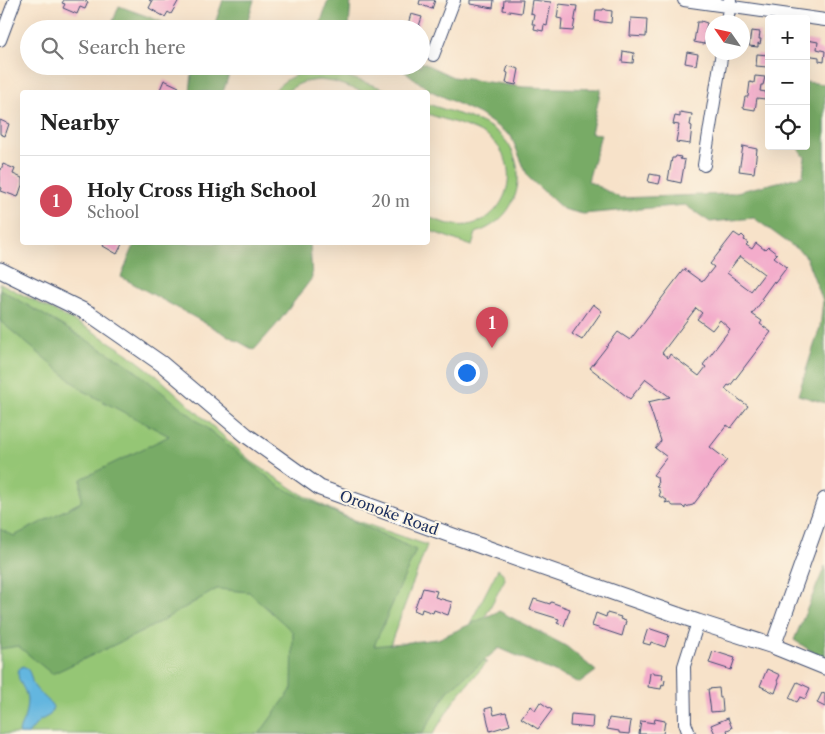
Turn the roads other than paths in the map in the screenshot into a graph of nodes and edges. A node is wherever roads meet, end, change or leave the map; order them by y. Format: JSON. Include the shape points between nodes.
{"nodes":[{"id":1,"x":15,"y":0,"type":"edge"},
{"id":2,"x":454,"y":0,"type":"edge"},
{"id":3,"x":684,"y":0,"type":"edge"},
{"id":4,"x":730,"y":4,"type":"edge"},
{"id":5,"x":825,"y":20,"type":"edge"},
{"id":6,"x":0,"y":40,"type":"edge"},
{"id":7,"x":433,"y":55,"type":"dead end"},
{"id":8,"x":721,"y":60,"type":"edge"},
{"id":9,"x":704,"y":165,"type":"dead end"},
{"id":10,"x":0,"y":270,"type":"edge"},
{"id":11,"x":825,"y":500,"type":"edge"},
{"id":12,"x":822,"y":520,"type":"edge"},
{"id":13,"x":698,"y":622,"type":"junction"},
{"id":14,"x":773,"y":646,"type":"junction"},
{"id":15,"x":825,"y":667,"type":"edge"},
{"id":16,"x":689,"y":734,"type":"edge"}],
"edges":[{"from":1,"to":6,"type":"street"},
{"from":2,"to":7,"type":"street"},
{"from":3,"to":4,"type":"street"},
{"from":4,"to":5,"type":"street"},
{"from":8,"to":9,"type":"street"},
{"from":10,"to":13,"type":"street","name":"Oronoke Road","via":[[90,314],[162,364],[246,435],[320,488]]},
{"from":11,"to":12,"type":"street"},
{"from":12,"to":14,"type":"street"},
{"from":13,"to":14,"type":"street","name":"Oronoke Road"},
{"from":13,"to":16,"type":"street","via":[[684,666],[685,723]]},
{"from":14,"to":15,"type":"street","name":"Oronoke Road"}]}
